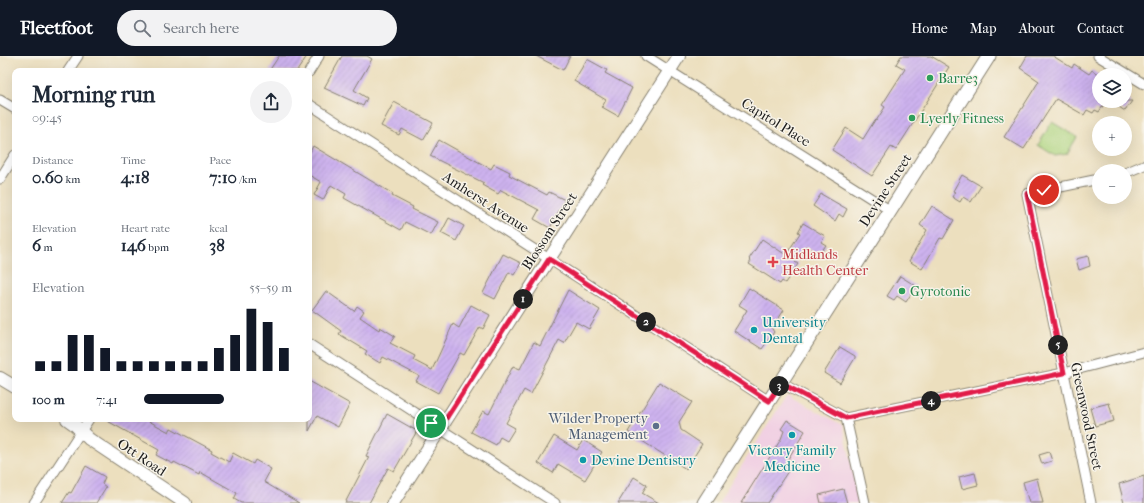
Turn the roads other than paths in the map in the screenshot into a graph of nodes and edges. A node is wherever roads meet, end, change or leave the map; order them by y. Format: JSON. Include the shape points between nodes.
{"nodes":[{"id":1,"x":78,"y":56,"type":"edge"},
{"id":2,"x":320,"y":56,"type":"edge"},
{"id":3,"x":646,"y":56,"type":"edge"},
{"id":4,"x":679,"y":56,"type":"edge"},
{"id":5,"x":989,"y":56,"type":"edge"},
{"id":6,"x":1098,"y":56,"type":"edge"},
{"id":7,"x":70,"y":68,"type":"edge"},
{"id":8,"x":312,"y":68,"type":"edge"},
{"id":9,"x":669,"y":71,"type":"junction"},
{"id":10,"x":1144,"y":84,"type":"edge"},
{"id":11,"x":0,"y":100,"type":"edge"},
{"id":12,"x":312,"y":106,"type":"edge"},
{"id":13,"x":12,"y":107,"type":"edge"},
{"id":14,"x":12,"y":160,"type":"edge"},
{"id":15,"x":1144,"y":165,"type":"edge"},
{"id":16,"x":1132,"y":170,"type":"edge"},
{"id":17,"x":0,"y":179,"type":"edge"},
{"id":18,"x":1092,"y":180,"type":"edge"},
{"id":19,"x":891,"y":211,"type":"junction"},
{"id":20,"x":549,"y":259,"type":"junction"},
{"id":21,"x":312,"y":346,"type":"edge"},
{"id":22,"x":1144,"y":352,"type":"edge"},
{"id":23,"x":1064,"y":373,"type":"junction"},
{"id":24,"x":0,"y":378,"type":"edge"},
{"id":25,"x":781,"y":383,"type":"junction"},
{"id":26,"x":12,"y":385,"type":"edge"},
{"id":27,"x":769,"y":401,"type":"junction"},
{"id":28,"x":846,"y":418,"type":"junction"},
{"id":29,"x":71,"y":422,"type":"edge"},
{"id":30,"x":87,"y":422,"type":"edge"},
{"id":31,"x":440,"y":428,"type":"junction"},
{"id":32,"x":81,"y":432,"type":"junction"},
{"id":33,"x":34,"y":503,"type":"edge"},
{"id":34,"x":185,"y":503,"type":"edge"},
{"id":35,"x":393,"y":503,"type":"edge"},
{"id":36,"x":555,"y":503,"type":"edge"},
{"id":37,"x":704,"y":503,"type":"edge"},
{"id":38,"x":865,"y":503,"type":"edge"},
{"id":39,"x":1091,"y":503,"type":"edge"}],
"edges":[{"from":1,"to":7,"type":"street"},
{"from":2,"to":8,"type":"street"},
{"from":3,"to":9,"type":"street","name":"Capitol Place"},
{"from":4,"to":9,"type":"street","name":"Blossom Street"},
{"from":5,"to":19,"type":"main road","name":"Devine Street"},
{"from":6,"to":10,"type":"street"},
{"from":9,"to":19,"type":"street","name":"Capitol Place"},
{"from":9,"to":20,"type":"street","name":"Blossom Street"},
{"from":11,"to":13,"type":"street"},
{"from":12,"to":20,"type":"street","name":"Amherst Avenue"},
{"from":14,"to":17,"type":"street"},
{"from":15,"to":16,"type":"street"},
{"from":18,"to":23,"type":"street","name":"Greenwood Street","via":[[1027,194]]},
{"from":19,"to":25,"type":"main road","name":"Devine Street"},
{"from":20,"to":27,"type":"street","name":"Amherst Avenue"},
{"from":20,"to":31,"type":"street","name":"Blossom Street"},
{"from":21,"to":31,"type":"street"},
{"from":22,"to":23,"type":"street"},
{"from":23,"to":28,"type":"street"},
{"from":23,"to":39,"type":"street","name":"Greenwood Street"},
{"from":24,"to":26,"type":"street"},
{"from":25,"to":27,"type":"main road","name":"Devine Street"},
{"from":25,"to":28,"type":"street"},
{"from":27,"to":37,"type":"main road","name":"Devine Street"},
{"from":28,"to":38,"type":"street"},
{"from":29,"to":32,"type":"street","name":"Ott Road"},
{"from":30,"to":32,"type":"street"},
{"from":31,"to":35,"type":"street","name":"Blossom Street"},
{"from":31,"to":36,"type":"street"},
{"from":32,"to":33,"type":"street"},
{"from":32,"to":34,"type":"street","name":"Ott Road"}]}
